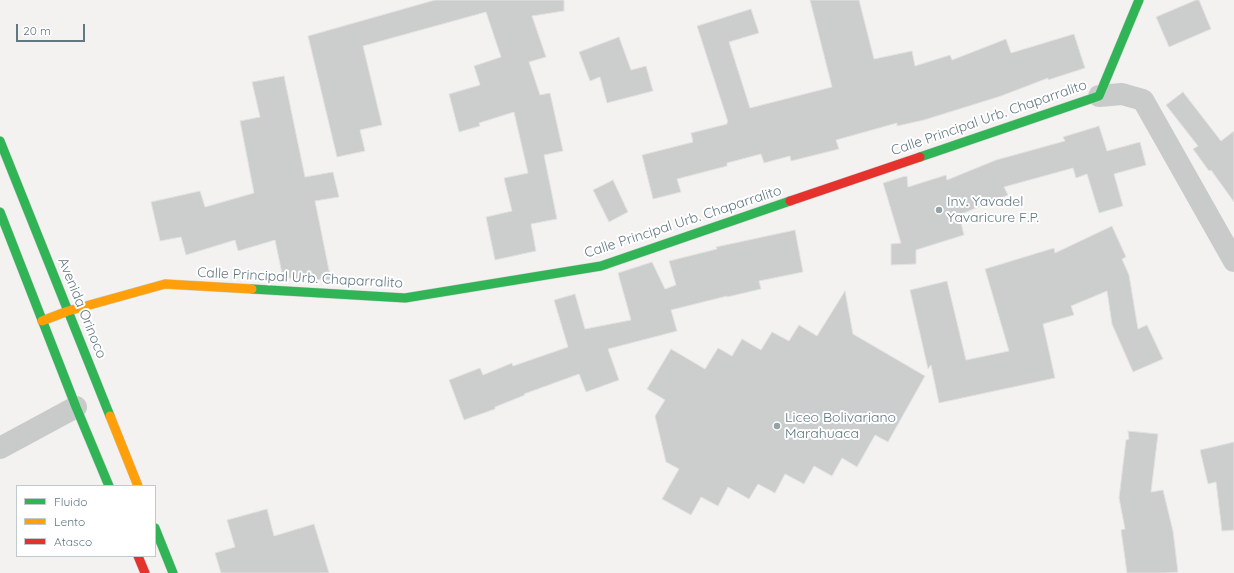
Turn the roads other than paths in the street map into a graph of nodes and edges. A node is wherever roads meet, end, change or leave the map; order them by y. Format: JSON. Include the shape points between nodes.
{"nodes":[{"id":1,"x":1139,"y":0,"type":"edge"},
{"id":2,"x":1099,"y":96,"type":"junction"},
{"id":3,"x":0,"y":141,"type":"edge"},
{"id":4,"x":0,"y":212,"type":"edge"},
{"id":5,"x":1234,"y":262,"type":"edge"},
{"id":6,"x":68,"y":311,"type":"junction"},
{"id":7,"x":42,"y":321,"type":"junction"},
{"id":8,"x":76,"y":407,"type":"junction"},
{"id":9,"x":0,"y":448,"type":"edge"},
{"id":10,"x":109,"y":485,"type":"edge"},
{"id":11,"x":138,"y":485,"type":"edge"},
{"id":12,"x":156,"y":530,"type":"edge"},
{"id":13,"x":138,"y":557,"type":"edge"},
{"id":14,"x":145,"y":573,"type":"edge"},
{"id":15,"x":173,"y":573,"type":"edge"}],
"edges":[{"from":1,"to":2,"type":"street","name":"Calle Principal Urb. Chaparralito"},
{"from":2,"to":5,"type":"street","via":[[1122,94],[1142,100]]},
{"from":2,"to":6,"type":"street","name":"Calle Principal Urb. Chaparralito","via":[[601,266],[405,298],[166,284]]},
{"from":3,"to":6,"type":"street","name":"Avenida Orinoco"},
{"from":4,"to":7,"type":"street"},
{"from":6,"to":7,"type":"street","name":"Calle Principal Urb. Chaparralito"},
{"from":6,"to":11,"type":"street","name":"Avenida Orinoco"},
{"from":7,"to":8,"type":"street"},
{"from":8,"to":9,"type":"street"},
{"from":8,"to":10,"type":"street"},
{"from":12,"to":15,"type":"street"},
{"from":13,"to":14,"type":"street"}]}
